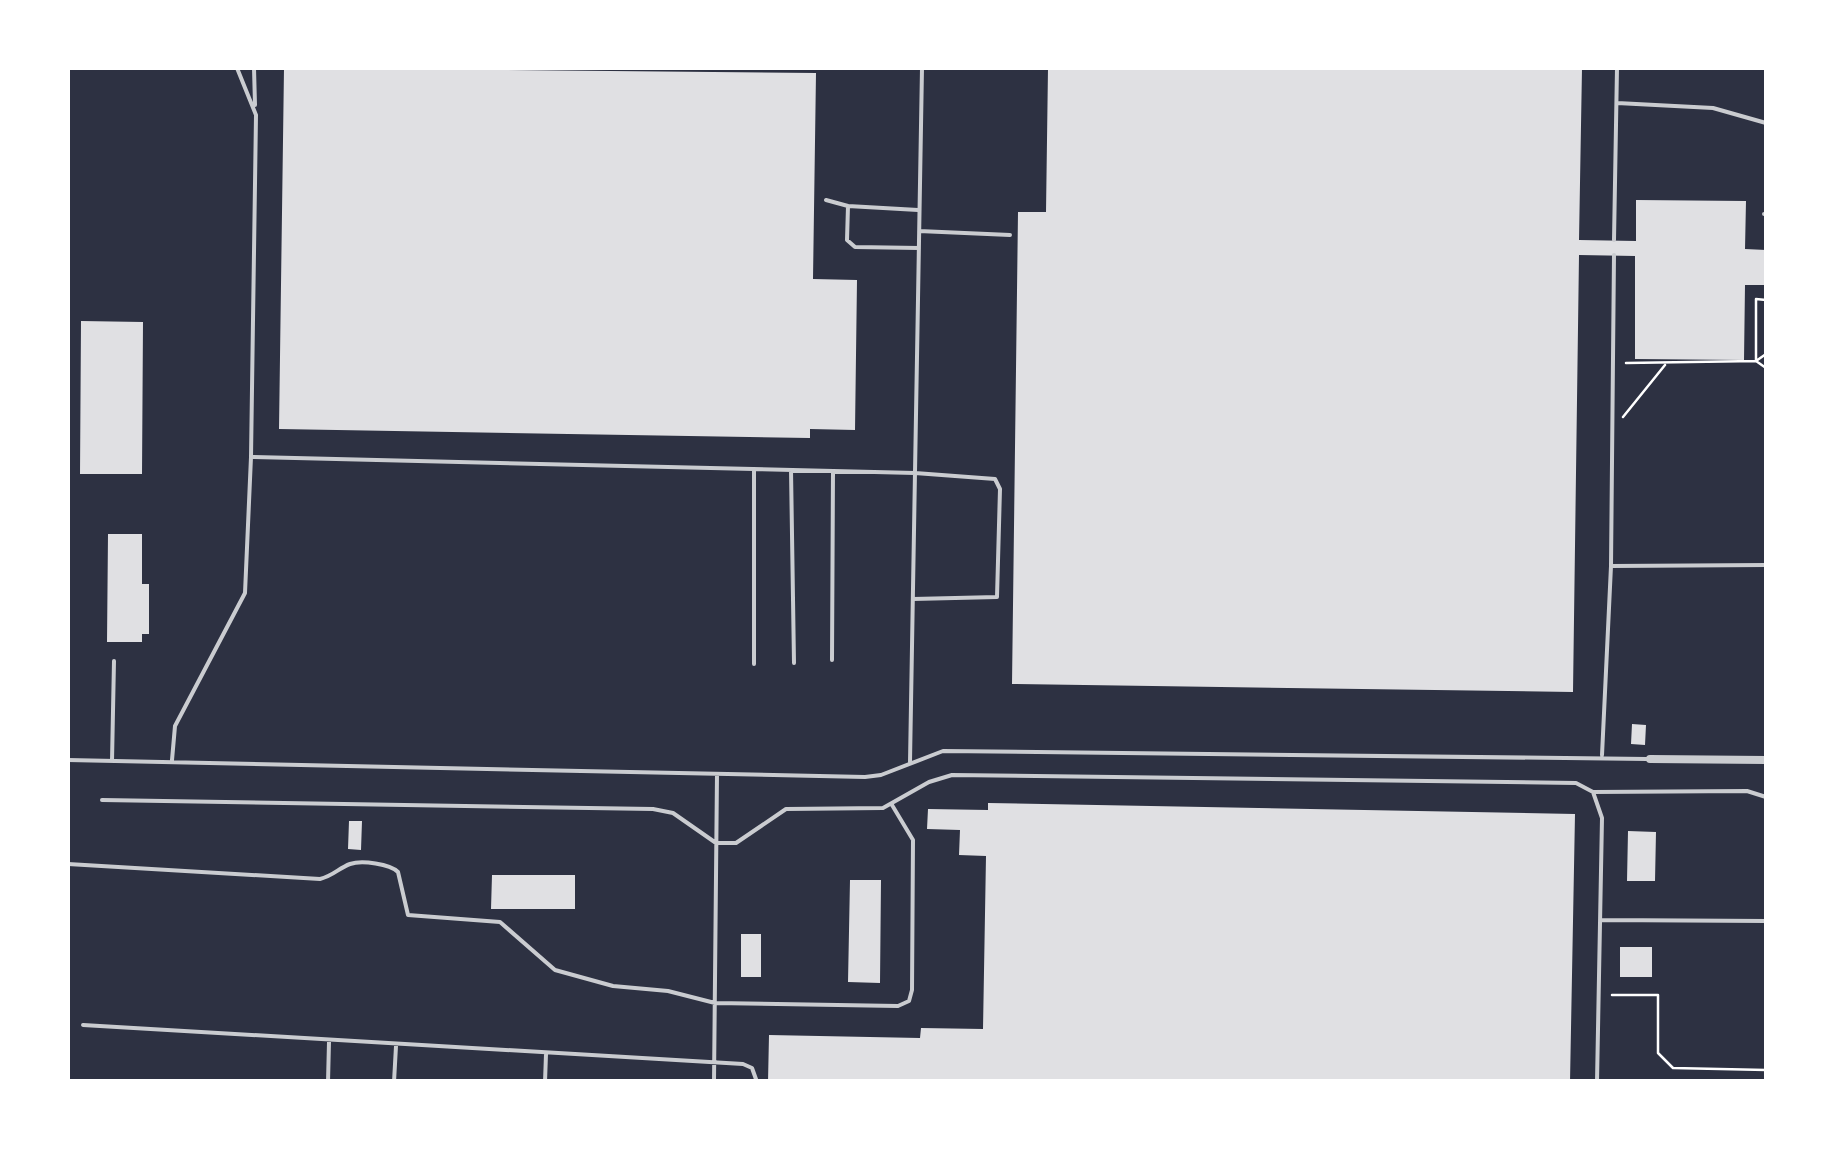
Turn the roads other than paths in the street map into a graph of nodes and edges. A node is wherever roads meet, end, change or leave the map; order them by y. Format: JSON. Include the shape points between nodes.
{"nodes":[{"id":1,"x":237,"y":68,"type":"edge"},
{"id":2,"x":254,"y":68,"type":"edge"},
{"id":3,"x":922,"y":68,"type":"edge"},
{"id":4,"x":1617,"y":68,"type":"edge"},
{"id":5,"x":1616,"y":103,"type":"junction"},
{"id":6,"x":256,"y":115,"type":"junction"},
{"id":7,"x":1766,"y":123,"type":"edge"},
{"id":8,"x":826,"y":200,"type":"dead end"},
{"id":9,"x":848,"y":206,"type":"junction"},
{"id":10,"x":920,"y":210,"type":"junction"},
{"id":11,"x":919,"y":231,"type":"junction"},
{"id":12,"x":1010,"y":235,"type":"dead end"},
{"id":13,"x":1614,"y":240,"type":"dead end"},
{"id":14,"x":919,"y":248,"type":"junction"},
{"id":15,"x":1614,"y":255,"type":"dead end"},
{"id":16,"x":251,"y":457,"type":"junction"},
{"id":17,"x":754,"y":469,"type":"junction"},
{"id":18,"x":791,"y":470,"type":"junction"},
{"id":19,"x":833,"y":471,"type":"junction"},
{"id":20,"x":915,"y":473,"type":"junction"},
{"id":21,"x":1766,"y":565,"type":"edge"},
{"id":22,"x":1611,"y":566,"type":"junction"},
{"id":23,"x":913,"y":599,"type":"junction"},
{"id":24,"x":832,"y":660,"type":"dead end"},
{"id":25,"x":114,"y":661,"type":"dead end"},
{"id":26,"x":794,"y":663,"type":"dead end"},
{"id":27,"x":754,"y":664,"type":"dead end"},
{"id":28,"x":1602,"y":758,"type":"junction"},
{"id":29,"x":1650,"y":759,"type":"joint"},
{"id":30,"x":68,"y":760,"type":"edge"},
{"id":31,"x":1766,"y":760,"type":"edge"},
{"id":32,"x":112,"y":761,"type":"junction"},
{"id":33,"x":172,"y":762,"type":"junction"},
{"id":34,"x":910,"y":762,"type":"junction"},
{"id":35,"x":717,"y":774,"type":"junction"},
{"id":36,"x":1594,"y":792,"type":"junction"},
{"id":37,"x":1766,"y":797,"type":"edge"},
{"id":38,"x":102,"y":800,"type":"dead end"},
{"id":39,"x":892,"y":805,"type":"junction"},
{"id":40,"x":716,"y":843,"type":"junction"},
{"id":41,"x":68,"y":864,"type":"edge"},
{"id":42,"x":1600,"y":920,"type":"junction"},
{"id":43,"x":1766,"y":921,"type":"edge"},
{"id":44,"x":715,"y":1003,"type":"junction"},
{"id":45,"x":83,"y":1025,"type":"dead end"},
{"id":46,"x":329,"y":1042,"type":"junction"},
{"id":47,"x":396,"y":1046,"type":"junction"},
{"id":48,"x":546,"y":1054,"type":"junction"},
{"id":49,"x":714,"y":1063,"type":"junction"},
{"id":50,"x":328,"y":1082,"type":"edge"},
{"id":51,"x":394,"y":1082,"type":"edge"},
{"id":52,"x":545,"y":1082,"type":"edge"},
{"id":53,"x":714,"y":1082,"type":"edge"},
{"id":54,"x":757,"y":1082,"type":"edge"},
{"id":55,"x":1597,"y":1082,"type":"edge"}],
"edges":[{"from":1,"to":6,"type":"lane"},
{"from":2,"to":6,"type":"lane"},
{"from":3,"to":10,"type":"lane"},
{"from":4,"to":5,"type":"lane"},
{"from":5,"to":7,"type":"lane","via":[[1713,108]]},
{"from":5,"to":13,"type":"lane"},
{"from":6,"to":16,"type":"lane"},
{"from":8,"to":9,"type":"lane"},
{"from":9,"to":10,"type":"lane"},
{"from":9,"to":14,"type":"lane","via":[[850,245]]},
{"from":10,"to":11,"type":"lane"},
{"from":11,"to":12,"type":"lane"},
{"from":11,"to":14,"type":"lane"},
{"from":14,"to":20,"type":"lane"},
{"from":15,"to":22,"type":"lane"},
{"from":16,"to":17,"type":"lane"},
{"from":16,"to":33,"type":"lane","via":[[244,593],[175,726]]},
{"from":17,"to":18,"type":"lane"},
{"from":17,"to":27,"type":"lane"},
{"from":18,"to":19,"type":"lane"},
{"from":18,"to":26,"type":"lane"},
{"from":19,"to":20,"type":"lane"},
{"from":19,"to":24,"type":"lane"},
{"from":20,"to":23,"type":"lane"},
{"from":20,"to":23,"type":"lane","via":[[981,475],[998,483],[1000,590],[990,600]]},
{"from":21,"to":22,"type":"lane"},
{"from":22,"to":28,"type":"lane"},
{"from":23,"to":34,"type":"lane"},
{"from":25,"to":32,"type":"lane"},
{"from":28,"to":29,"type":"lane"},
{"from":28,"to":34,"type":"lane","via":[[944,751]]},
{"from":29,"to":31,"type":"street"},
{"from":30,"to":32,"type":"lane"},
{"from":32,"to":33,"type":"lane"},
{"from":33,"to":35,"type":"lane"},
{"from":34,"to":35,"type":"lane","via":[[865,777]]},
{"from":35,"to":40,"type":"lane"},
{"from":36,"to":37,"type":"lane","via":[[1747,791]]},
{"from":36,"to":39,"type":"lane","via":[[1576,783],[952,775]]},
{"from":36,"to":42,"type":"lane","via":[[1602,818]]},
{"from":38,"to":40,"type":"lane","via":[[652,809],[673,813]]},
{"from":39,"to":40,"type":"lane","via":[[786,809],[741,842]]},
{"from":39,"to":44,"type":"lane","via":[[913,840],[909,1002]]},
{"from":40,"to":44,"type":"lane"},
{"from":41,"to":44,"type":"lane","via":[[320,878],[348,864],[394,866],[408,915],[500,922],[556,970]]},
{"from":42,"to":43,"type":"lane"},
{"from":42,"to":55,"type":"lane"},
{"from":44,"to":49,"type":"lane"},
{"from":45,"to":46,"type":"lane"},
{"from":46,"to":47,"type":"lane"},
{"from":46,"to":50,"type":"lane"},
{"from":47,"to":48,"type":"lane"},
{"from":47,"to":51,"type":"lane"},
{"from":48,"to":49,"type":"lane"},
{"from":48,"to":52,"type":"lane"},
{"from":49,"to":53,"type":"lane"},
{"from":49,"to":54,"type":"lane","via":[[748,1065]]}]}
